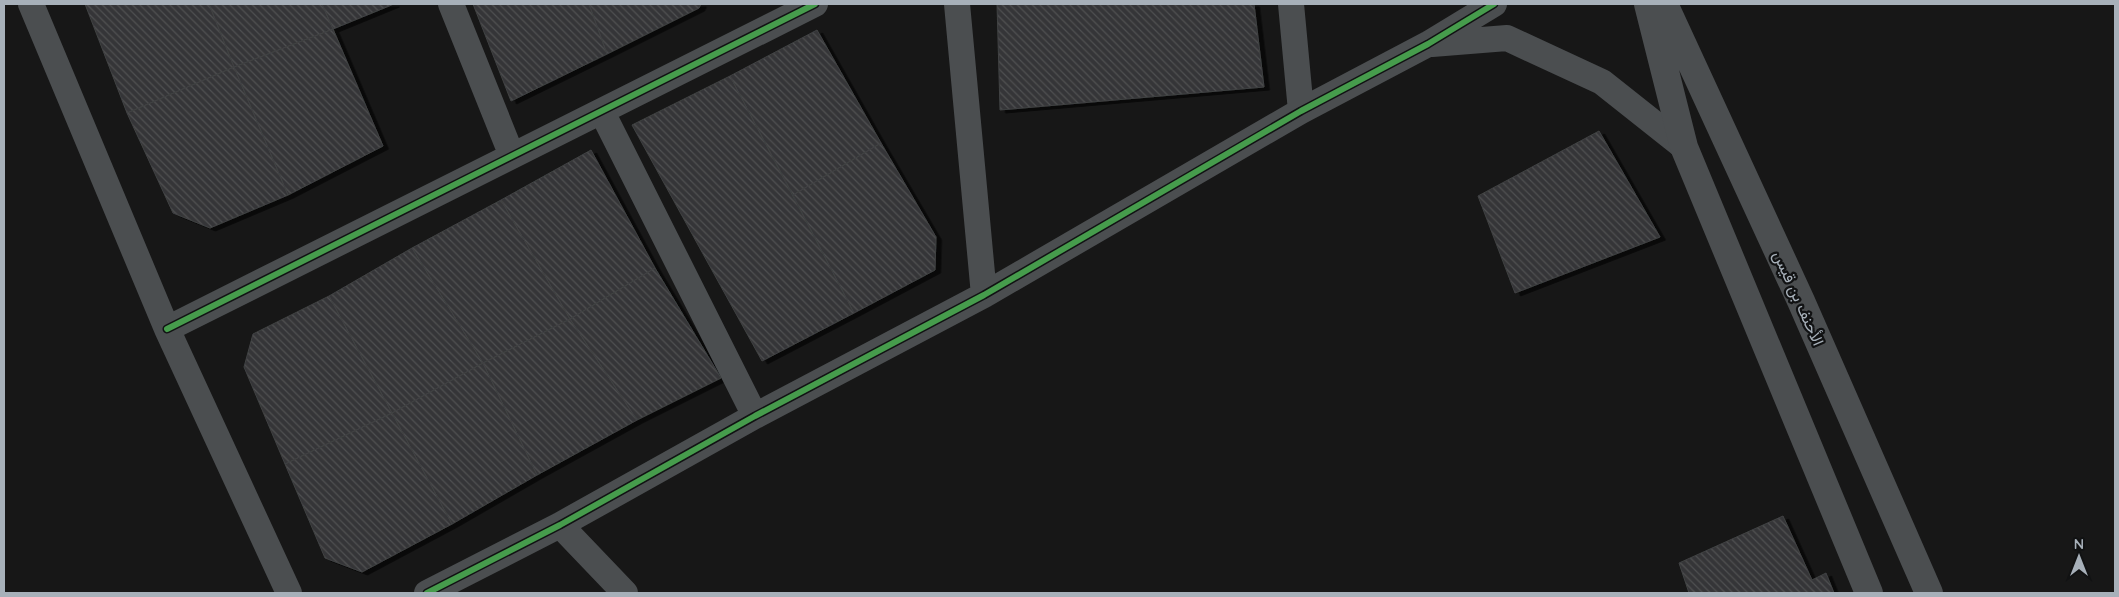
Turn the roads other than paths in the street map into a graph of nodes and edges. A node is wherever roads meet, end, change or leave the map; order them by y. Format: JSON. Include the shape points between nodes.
{"nodes":[{"id":1,"x":31,"y":4,"type":"edge"},
{"id":2,"x":451,"y":4,"type":"edge"},
{"id":3,"x":815,"y":4,"type":"edge"},
{"id":4,"x":957,"y":4,"type":"edge"},
{"id":5,"x":1291,"y":4,"type":"edge"},
{"id":6,"x":1494,"y":4,"type":"edge"},
{"id":7,"x":1648,"y":4,"type":"edge"},
{"id":8,"x":1664,"y":4,"type":"edge"},
{"id":9,"x":785,"y":11,"type":"edge"},
{"id":10,"x":1428,"y":44,"type":"junction"},
{"id":11,"x":1301,"y":111,"type":"junction"},
{"id":12,"x":602,"y":112,"type":"junction"},
{"id":13,"x":1684,"y":147,"type":"junction"},
{"id":14,"x":512,"y":156,"type":"junction"},
{"id":15,"x":984,"y":294,"type":"junction"},
{"id":16,"x":167,"y":329,"type":"junction"},
{"id":17,"x":755,"y":416,"type":"junction"},
{"id":18,"x":560,"y":525,"type":"junction"},
{"id":19,"x":289,"y":593,"type":"edge"},
{"id":20,"x":427,"y":593,"type":"edge"},
{"id":21,"x":625,"y":593,"type":"edge"},
{"id":22,"x":1869,"y":593,"type":"edge"},
{"id":23,"x":1930,"y":593,"type":"edge"}],
"edges":[{"from":1,"to":16,"type":"street"},
{"from":2,"to":14,"type":"street"},
{"from":3,"to":9,"type":"street"},
{"from":4,"to":15,"type":"street"},
{"from":5,"to":11,"type":"street"},
{"from":6,"to":10,"type":"street"},
{"from":7,"to":13,"type":"street"},
{"from":8,"to":23,"type":"street","name":"الأحنف بن قيس","via":[[1801,301]]},
{"from":9,"to":12,"type":"street"},
{"from":10,"to":11,"type":"street"},
{"from":10,"to":13,"type":"street","via":[[1507,38],[1602,82]]},
{"from":11,"to":15,"type":"street"},
{"from":12,"to":14,"type":"street"},
{"from":12,"to":17,"type":"street"},
{"from":13,"to":22,"type":"street"},
{"from":14,"to":16,"type":"street"},
{"from":15,"to":17,"type":"street"},
{"from":16,"to":19,"type":"street"},
{"from":17,"to":18,"type":"street"},
{"from":18,"to":20,"type":"street"},
{"from":18,"to":21,"type":"street"}]}
